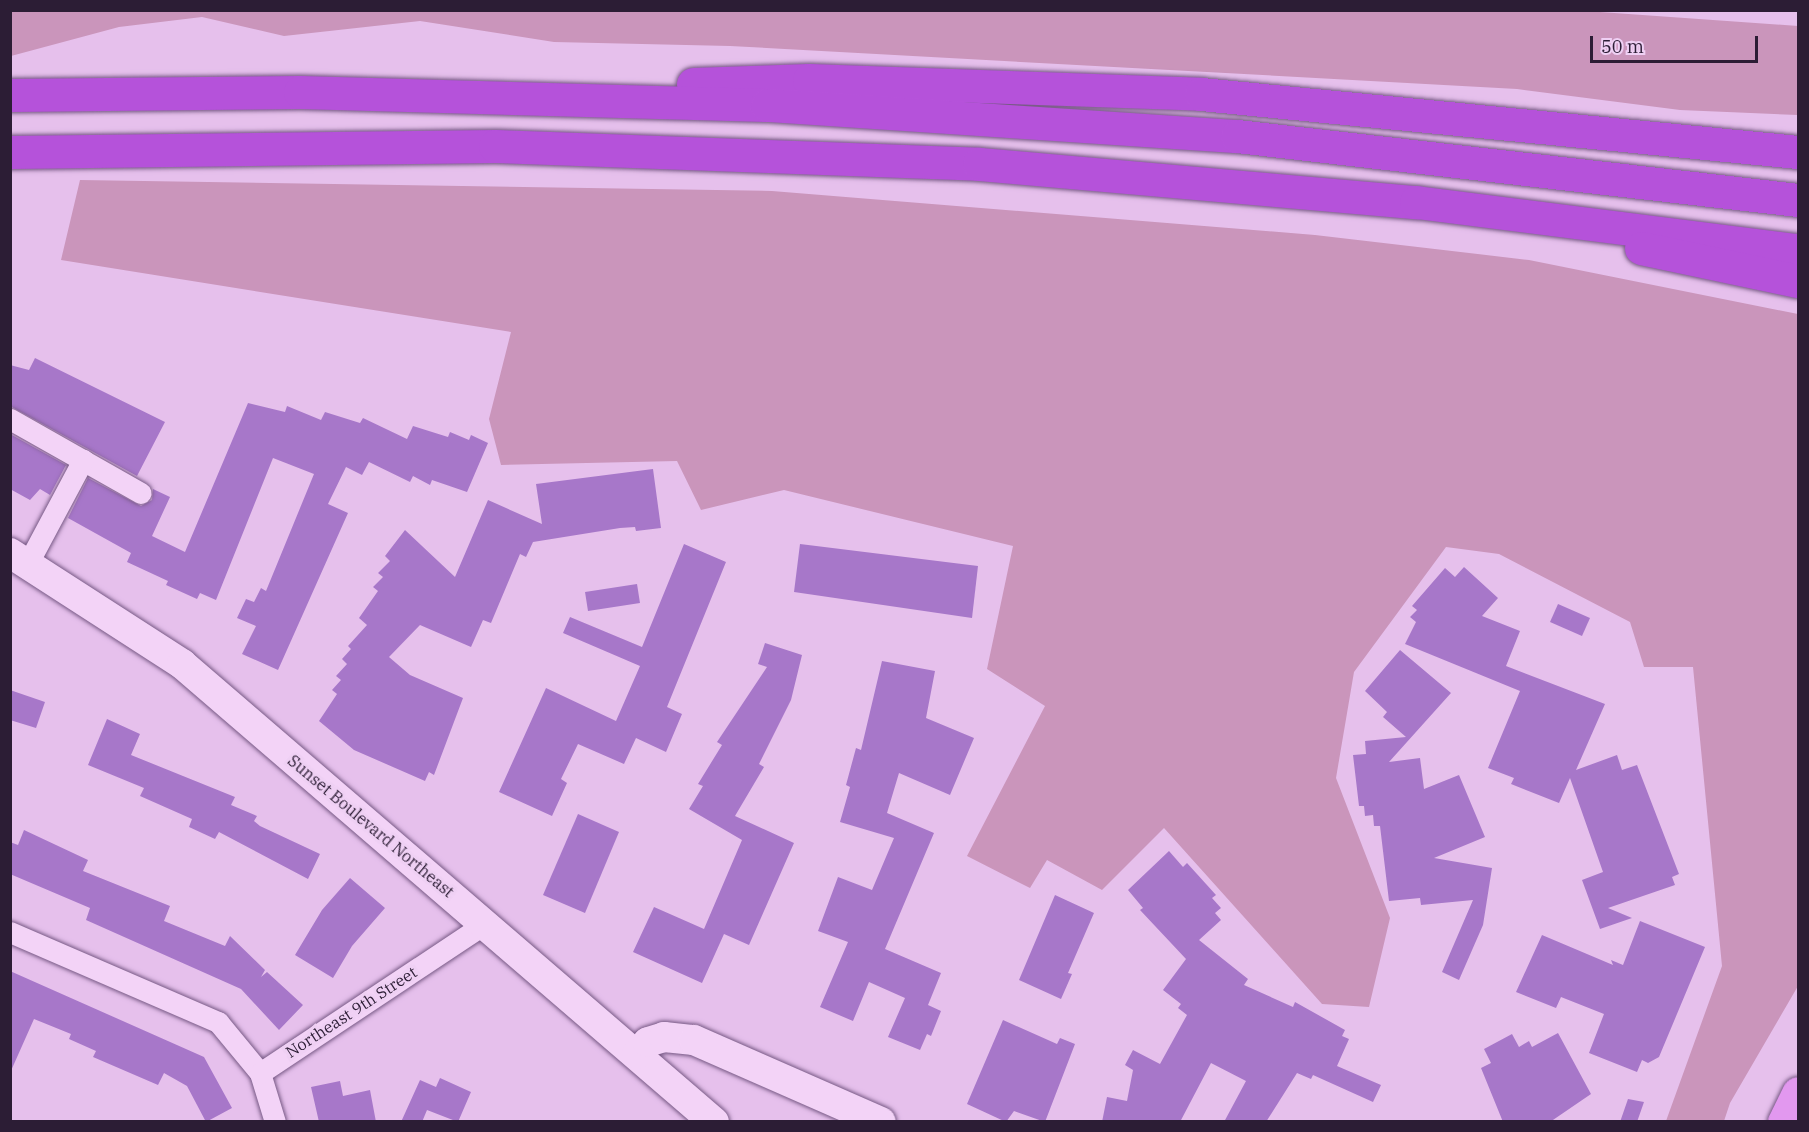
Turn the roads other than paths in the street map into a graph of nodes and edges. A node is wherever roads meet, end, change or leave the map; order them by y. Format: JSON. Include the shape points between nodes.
{"nodes":[{"id":1,"x":10,"y":95,"type":"edge"},
{"id":2,"x":501,"y":96,"type":"junction"},
{"id":3,"x":10,"y":152,"type":"edge"},
{"id":4,"x":1798,"y":152,"type":"edge"},
{"id":5,"x":1798,"y":200,"type":"edge"},
{"id":6,"x":1416,"y":202,"type":"junction"},
{"id":7,"x":1798,"y":250,"type":"edge"},
{"id":8,"x":1798,"y":281,"type":"edge"},
{"id":9,"x":10,"y":419,"type":"edge"},
{"id":10,"x":83,"y":460,"type":"junction"},
{"id":11,"x":141,"y":493,"type":"dead end"},
{"id":12,"x":19,"y":558,"type":"edge"},
{"id":13,"x":486,"y":923,"type":"junction"},
{"id":14,"x":10,"y":932,"type":"edge"},
{"id":15,"x":637,"y":1054,"type":"junction"},
{"id":16,"x":260,"y":1073,"type":"junction"},
{"id":17,"x":1798,"y":1093,"type":"edge"},
{"id":18,"x":275,"y":1122,"type":"edge"},
{"id":19,"x":714,"y":1122,"type":"edge"},
{"id":20,"x":881,"y":1122,"type":"edge"},
{"id":21,"x":1784,"y":1122,"type":"edge"}],
"edges":[{"from":1,"to":2,"type":"highway","via":[[300,92]]},
{"from":2,"to":4,"type":"highway","via":[[808,80],[1201,94]]},
{"from":2,"to":5,"type":"highway","via":[[767,105],[1237,136]]},
{"from":3,"to":6,"type":"highway","via":[[471,146],[655,149],[979,164]]},
{"from":6,"to":7,"type":"highway"},
{"from":6,"to":8,"type":"highway"},
{"from":9,"to":10,"type":"street"},
{"from":10,"to":11,"type":"street"},
{"from":10,"to":12,"type":"street"},
{"from":12,"to":13,"type":"main road","name":"Sunset Boulevard Northeast","via":[[182,664]]},
{"from":13,"to":15,"type":"main road","name":"Sunset Boulevard Northeast"},
{"from":13,"to":16,"type":"street","name":"Northeast 9th Street"},
{"from":14,"to":16,"type":"street","via":[[218,1022]]},
{"from":15,"to":19,"type":"main road","name":"Sunset Boulevard Northeast"},
{"from":15,"to":20,"type":"main road","via":[[648,1042],[664,1036],[694,1040]]},
{"from":16,"to":18,"type":"street"},
{"from":17,"to":21,"type":"main road"}]}
